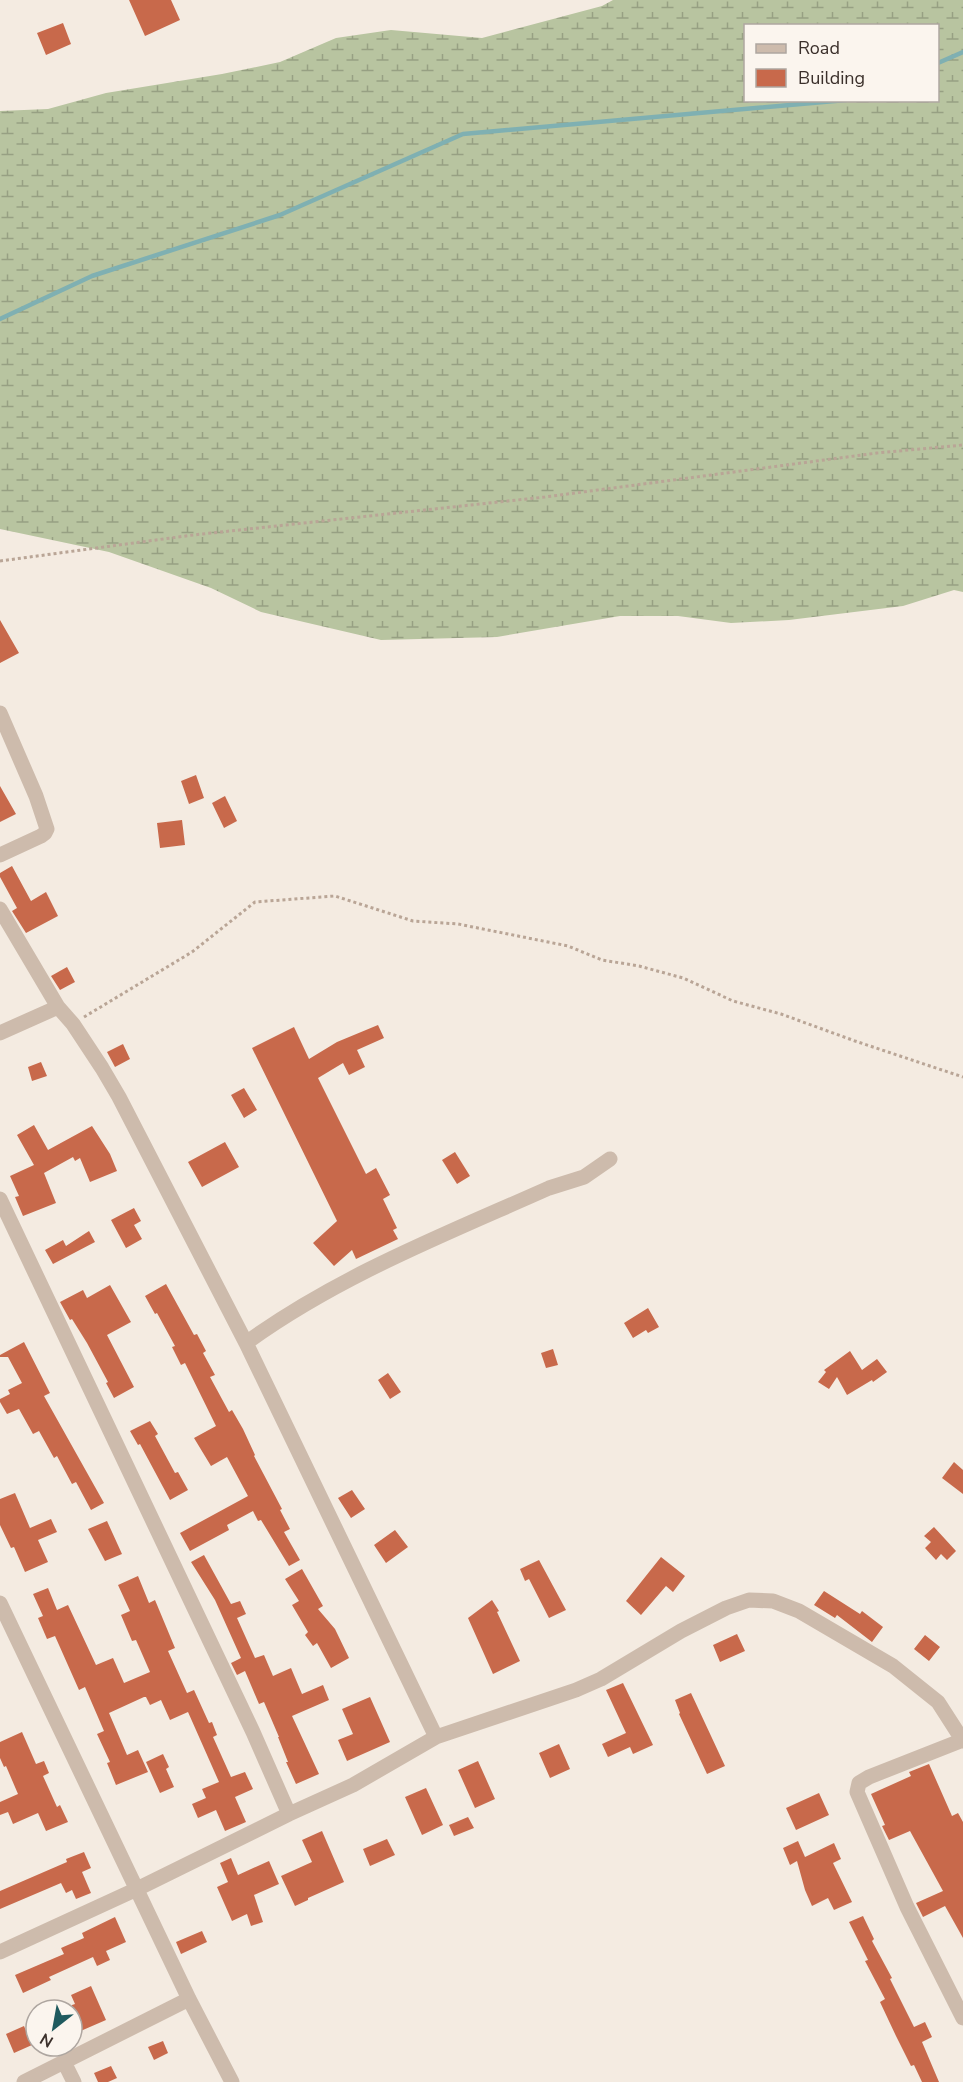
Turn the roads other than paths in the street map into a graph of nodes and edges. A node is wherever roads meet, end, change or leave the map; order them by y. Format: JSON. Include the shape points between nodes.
{"nodes":[{"id":1,"x":0,"y":713,"type":"edge"},
{"id":2,"x":0,"y":855,"type":"edge"},
{"id":3,"x":0,"y":909,"type":"edge"},
{"id":4,"x":58,"y":1007,"type":"junction"},
{"id":5,"x":0,"y":1033,"type":"edge"},
{"id":6,"x":610,"y":1159,"type":"dead end"},
{"id":7,"x":0,"y":1199,"type":"edge"},
{"id":8,"x":246,"y":1343,"type":"junction"},
{"id":9,"x":0,"y":1603,"type":"edge"},
{"id":10,"x":436,"y":1737,"type":"junction"},
{"id":11,"x":963,"y":1740,"type":"edge"},
{"id":12,"x":289,"y":1814,"type":"junction"},
{"id":13,"x":137,"y":1889,"type":"junction"},
{"id":14,"x":0,"y":1952,"type":"edge"},
{"id":15,"x":189,"y":1999,"type":"junction"},
{"id":16,"x":963,"y":2018,"type":"edge"},
{"id":17,"x":64,"y":2062,"type":"junction"},
{"id":18,"x":24,"y":2082,"type":"edge"},
{"id":19,"x":74,"y":2082,"type":"edge"},
{"id":20,"x":232,"y":2082,"type":"edge"}],
"edges":[{"from":1,"to":2,"type":"street","via":[[47,829],[41,836]]},
{"from":3,"to":4,"type":"street"},
{"from":4,"to":5,"type":"street"},
{"from":4,"to":8,"type":"street","via":[[119,1097]]},
{"from":6,"to":8,"type":"street","via":[[584,1177],[549,1188],[340,1284]]},
{"from":7,"to":12,"type":"street"},
{"from":8,"to":10,"type":"street"},
{"from":9,"to":13,"type":"street"},
{"from":10,"to":11,"type":"street","via":[[593,1682],[681,1631],[749,1600],[773,1601],[799,1611],[893,1666],[938,1702]]},
{"from":10,"to":12,"type":"street","via":[[353,1785]]},
{"from":11,"to":16,"type":"street","via":[[869,1777],[859,1783],[856,1792]]},
{"from":12,"to":13,"type":"street"},
{"from":13,"to":14,"type":"street"},
{"from":13,"to":15,"type":"street"},
{"from":15,"to":17,"type":"street"},
{"from":15,"to":20,"type":"street"},
{"from":17,"to":18,"type":"street"},
{"from":17,"to":19,"type":"street"}]}
